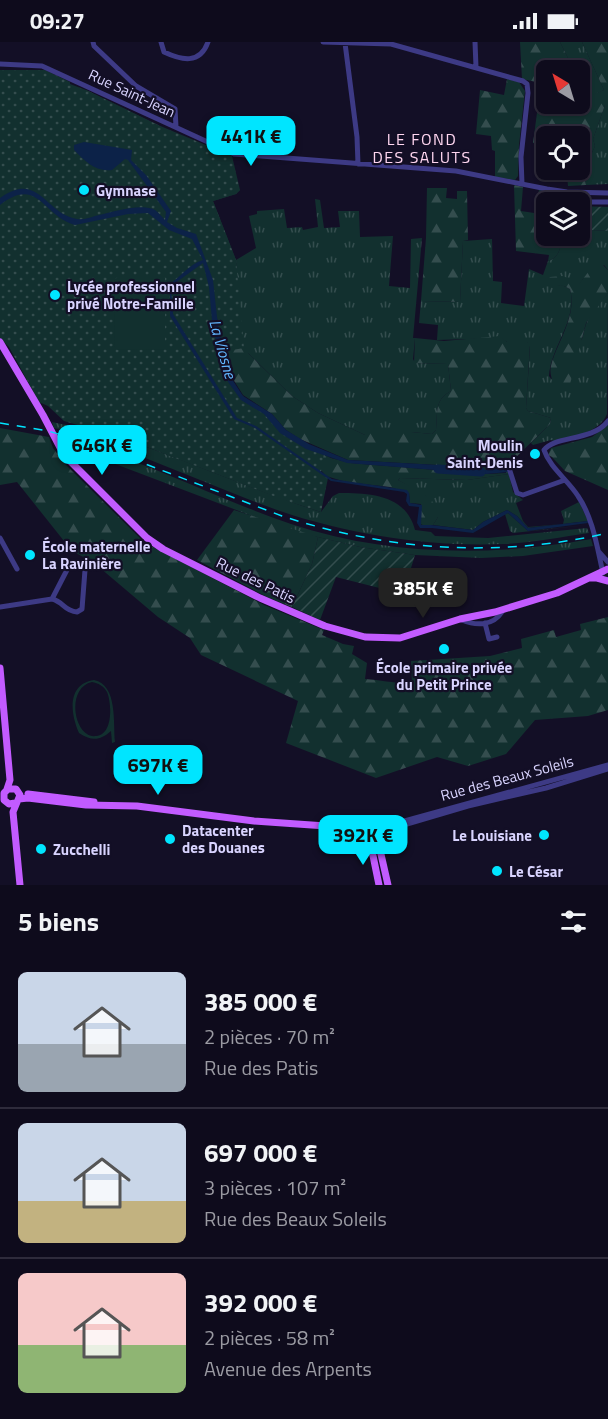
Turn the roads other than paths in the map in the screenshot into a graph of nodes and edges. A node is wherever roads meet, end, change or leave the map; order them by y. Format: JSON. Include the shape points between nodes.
{"nodes":[{"id":1,"x":93,"y":42,"type":"edge"},
{"id":2,"x":161,"y":42,"type":"edge"},
{"id":3,"x":208,"y":42,"type":"edge"},
{"id":4,"x":323,"y":42,"type":"edge"},
{"id":5,"x":337,"y":42,"type":"edge"},
{"id":6,"x":475,"y":42,"type":"edge"},
{"id":7,"x":345,"y":43,"type":"edge"},
{"id":8,"x":0,"y":64,"type":"edge"},
{"id":9,"x":476,"y":67,"type":"junction"},
{"id":10,"x":176,"y":127,"type":"junction"},
{"id":11,"x":358,"y":164,"type":"junction"},
{"id":12,"x":522,"y":184,"type":"junction"},
{"id":13,"x":567,"y":192,"type":"edge"},
{"id":14,"x":590,"y":193,"type":"edge"},
{"id":15,"x":608,"y":193,"type":"edge"},
{"id":16,"x":590,"y":202,"type":"edge"},
{"id":17,"x":608,"y":202,"type":"edge"},
{"id":18,"x":0,"y":342,"type":"edge"},
{"id":19,"x":0,"y":346,"type":"edge"},
{"id":20,"x":8,"y":352,"type":"junction"},
{"id":21,"x":608,"y":421,"type":"edge"},
{"id":22,"x":471,"y":463,"type":"dead end"},
{"id":23,"x":565,"y":480,"type":"junction"},
{"id":24,"x":0,"y":538,"type":"edge"},
{"id":25,"x":598,"y":550,"type":"junction"},
{"id":26,"x":608,"y":562,"type":"edge"},
{"id":27,"x":17,"y":569,"type":"dead end"},
{"id":28,"x":605,"y":571,"type":"edge"},
{"id":29,"x":589,"y":579,"type":"junction"},
{"id":30,"x":608,"y":581,"type":"edge"},
{"id":31,"x":52,"y":599,"type":"junction"},
{"id":32,"x":0,"y":607,"type":"edge"},
{"id":33,"x":513,"y":607,"type":"junction"},
{"id":34,"x":502,"y":612,"type":"junction"},
{"id":35,"x":462,"y":620,"type":"junction"},
{"id":36,"x":452,"y":622,"type":"junction"},
{"id":37,"x":485,"y":623,"type":"junction"},
{"id":38,"x":498,"y":637,"type":"dead end"},
{"id":39,"x":489,"y":639,"type":"junction"},
{"id":40,"x":482,"y":640,"type":"dead end"},
{"id":41,"x":0,"y":668,"type":"edge"},
{"id":42,"x":1,"y":685,"type":"edge"},
{"id":43,"x":608,"y":767,"type":"edge"},
{"id":44,"x":10,"y":796,"type":"edge"},
{"id":45,"x":351,"y":828,"type":"junction"},
{"id":46,"x":375,"y":837,"type":"junction"},
{"id":47,"x":20,"y":885,"type":"edge"},
{"id":48,"x":380,"y":885,"type":"edge"},
{"id":49,"x":388,"y":885,"type":"edge"}],
"edges":[{"from":1,"to":10,"type":"street","via":[[136,86],[175,110]]},
{"from":2,"to":3,"type":"street","via":[[164,52],[181,60],[195,58]]},
{"from":4,"to":5,"type":"street"},
{"from":5,"to":7,"type":"street"},
{"from":6,"to":9,"type":"street"},
{"from":7,"to":9,"type":"street","via":[[391,44]]},
{"from":7,"to":11,"type":"street"},
{"from":8,"to":10,"type":"street","name":"Rue Saint-Jean","via":[[42,66]]},
{"from":9,"to":12,"type":"street","via":[[527,84]]},
{"from":10,"to":11,"type":"street","name":"Rue Saint-Jean","via":[[234,154]]},
{"from":11,"to":12,"type":"street","name":"Rue Saint-Jean","via":[[456,171]]},
{"from":12,"to":13,"type":"street","name":"Rue Saint-Jean"},
{"from":14,"to":15,"type":"street","name":"Rue Saint-Jean"},
{"from":16,"to":17,"type":"street"},
{"from":18,"to":20,"type":"main road"},
{"from":19,"to":20,"type":"main road"},
{"from":20,"to":36,"type":"main road","name":"Rue des Patis","via":[[66,458],[152,542],[260,598],[325,626],[365,637],[400,638]]},
{"from":21,"to":23,"type":"street","via":[[593,433],[545,448],[547,457]]},
{"from":22,"to":23,"type":"street","via":[[504,465],[510,470],[516,490],[523,495]]},
{"from":23,"to":25,"type":"street","via":[[590,520]]},
{"from":24,"to":27,"type":"street"},
{"from":25,"to":26,"type":"street"},
{"from":25,"to":28,"type":"street"},
{"from":28,"to":29,"type":"main road","name":"Rue des Patis"},
{"from":28,"to":30,"type":"street"},
{"from":29,"to":30,"type":"main road","name":"Rue des Patis"},
{"from":29,"to":33,"type":"main road","name":"Rue des Patis"},
{"from":31,"to":31,"type":"street","via":[[69,566],[82,566],[82,609],[68,611]]},
{"from":31,"to":32,"type":"street"},
{"from":33,"to":34,"type":"main road","name":"Rue des Patis"},
{"from":33,"to":36,"type":"main road","name":"Rue des Patis"},
{"from":34,"to":35,"type":"main road","name":"Rue des Patis"},
{"from":34,"to":37,"type":"street"},
{"from":35,"to":36,"type":"main road","name":"Rue des Patis"},
{"from":35,"to":37,"type":"street","via":[[477,625]]},
{"from":37,"to":39,"type":"street"},
{"from":38,"to":39,"type":"street"},
{"from":39,"to":40,"type":"street"},
{"from":41,"to":42,"type":"main road"},
{"from":42,"to":44,"type":"main road"},
{"from":43,"to":46,"type":"street","name":"Rue des Beaux Soleils","via":[[546,788],[391,828]]},
{"from":44,"to":45,"type":"main road"},
{"from":44,"to":47,"type":"main road"},
{"from":45,"to":46,"type":"main road"},
{"from":45,"to":46,"type":"main road","via":[[374,827]]},
{"from":46,"to":48,"type":"main road"},
{"from":46,"to":49,"type":"main road"}]}
